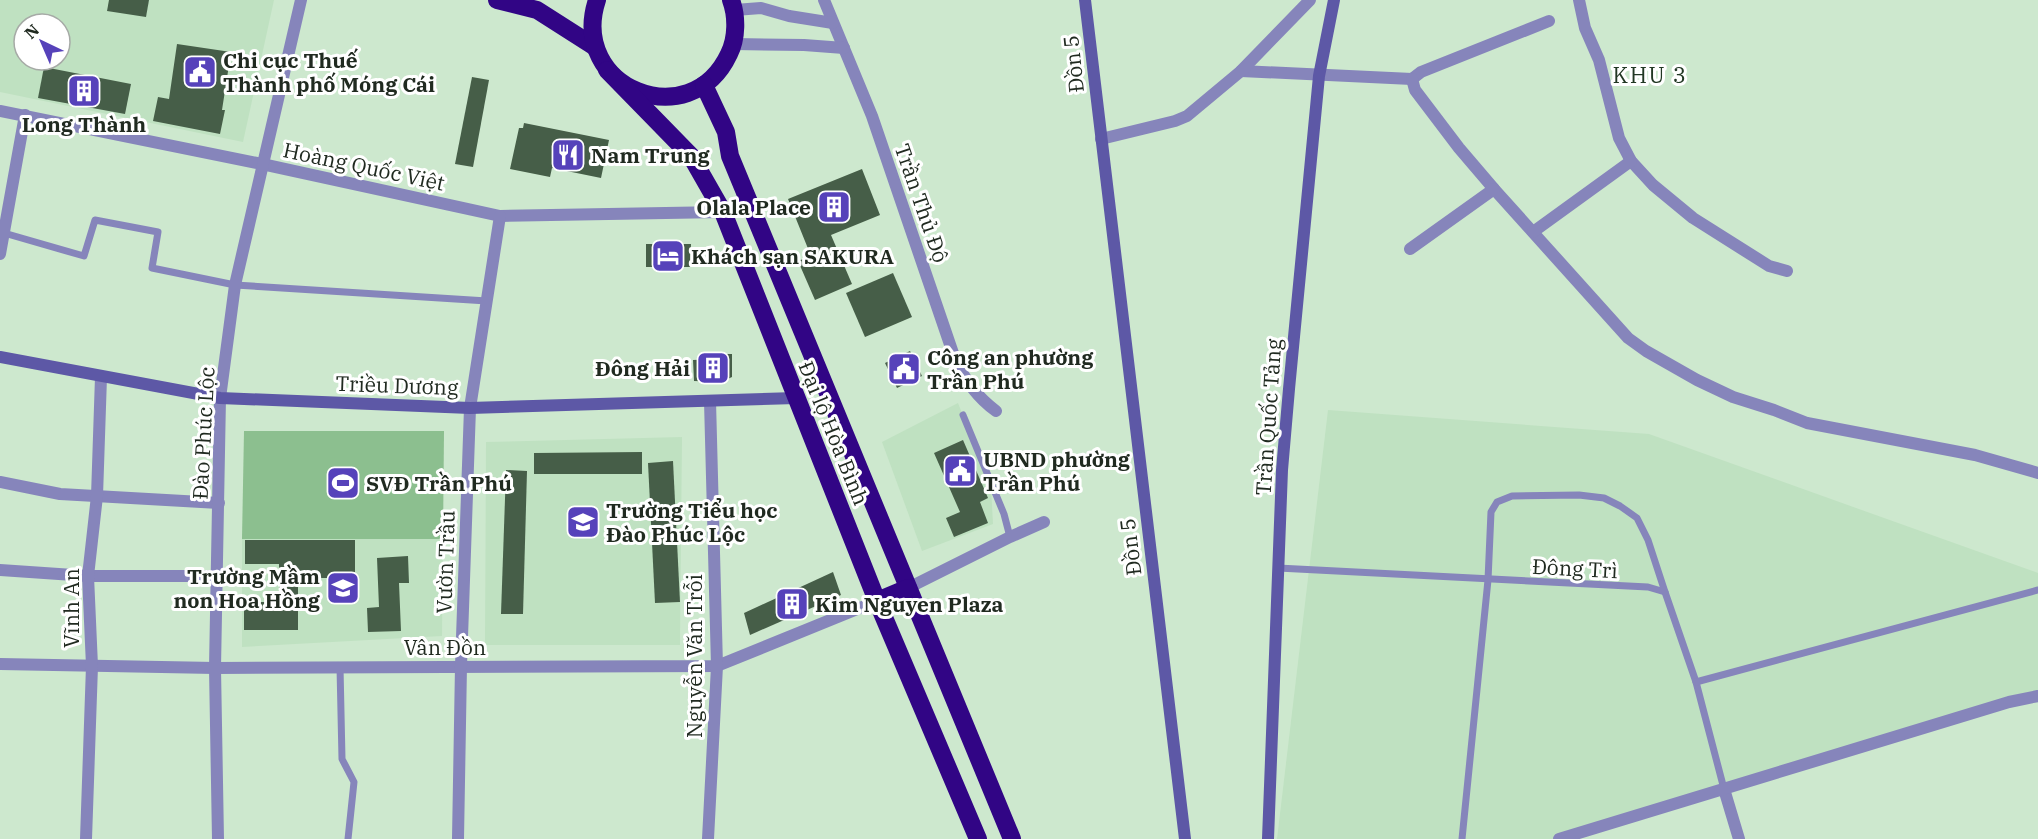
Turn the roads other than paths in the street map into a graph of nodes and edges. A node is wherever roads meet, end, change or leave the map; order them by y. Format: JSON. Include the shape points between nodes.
{"nodes":[{"id":1,"x":301,"y":0,"type":"edge"},
{"id":2,"x":497,"y":0,"type":"edge"},
{"id":3,"x":597,"y":0,"type":"edge"},
{"id":4,"x":824,"y":0,"type":"edge"},
{"id":5,"x":1085,"y":0,"type":"edge"},
{"id":6,"x":1310,"y":0,"type":"edge"},
{"id":7,"x":1334,"y":0,"type":"edge"},
{"id":8,"x":1579,"y":0,"type":"edge"},
{"id":9,"x":733,"y":5,"type":"edge"},
{"id":10,"x":1549,"y":21,"type":"dead end"},
{"id":11,"x":833,"y":23,"type":"junction"},
{"id":12,"x":734,"y":44,"type":"junction"},
{"id":13,"x":595,"y":47,"type":"junction"},
{"id":14,"x":843,"y":48,"type":"junction"},
{"id":15,"x":608,"y":70,"type":"junction"},
{"id":16,"x":1241,"y":71,"type":"junction"},
{"id":17,"x":1319,"y":76,"type":"junction"},
{"id":18,"x":1412,"y":79,"type":"junction"},
{"id":19,"x":704,"y":86,"type":"junction"},
{"id":20,"x":0,"y":111,"type":"edge"},
{"id":21,"x":25,"y":116,"type":"junction"},
{"id":22,"x":1101,"y":139,"type":"junction"},
{"id":23,"x":1631,"y":161,"type":"junction"},
{"id":24,"x":262,"y":164,"type":"junction"},
{"id":25,"x":1494,"y":189,"type":"junction"},
{"id":26,"x":723,"y":212,"type":"junction"},
{"id":27,"x":500,"y":216,"type":"junction"},
{"id":28,"x":1533,"y":232,"type":"junction"},
{"id":29,"x":2,"y":233,"type":"edge"},
{"id":30,"x":1410,"y":249,"type":"dead end"},
{"id":31,"x":0,"y":254,"type":"edge"},
{"id":32,"x":1788,"y":271,"type":"dead end"},
{"id":33,"x":236,"y":285,"type":"junction"},
{"id":34,"x":487,"y":301,"type":"junction"},
{"id":35,"x":0,"y":357,"type":"edge"},
{"id":36,"x":101,"y":377,"type":"junction"},
{"id":37,"x":828,"y":393,"type":"junction"},
{"id":38,"x":220,"y":398,"type":"junction"},
{"id":39,"x":710,"y":401,"type":"junction"},
{"id":40,"x":798,"y":401,"type":"junction"},
{"id":41,"x":471,"y":408,"type":"junction"},
{"id":42,"x":996,"y":411,"type":"dead end"},
{"id":43,"x":963,"y":415,"type":"dead end"},
{"id":44,"x":2038,"y":473,"type":"edge"},
{"id":45,"x":0,"y":482,"type":"edge"},
{"id":46,"x":97,"y":496,"type":"junction"},
{"id":47,"x":219,"y":503,"type":"junction"},
{"id":48,"x":1044,"y":522,"type":"dead end"},
{"id":49,"x":1010,"y":537,"type":"junction"},
{"id":50,"x":1278,"y":568,"type":"junction"},
{"id":51,"x":0,"y":570,"type":"edge"},
{"id":52,"x":88,"y":576,"type":"junction"},
{"id":53,"x":216,"y":576,"type":"junction"},
{"id":54,"x":1488,"y":580,"type":"junction"},
{"id":55,"x":908,"y":588,"type":"junction"},
{"id":56,"x":2038,"y":590,"type":"edge"},
{"id":57,"x":1665,"y":592,"type":"junction"},
{"id":58,"x":877,"y":601,"type":"junction"},
{"id":59,"x":0,"y":664,"type":"edge"},
{"id":60,"x":92,"y":666,"type":"junction"},
{"id":61,"x":461,"y":666,"type":"junction"},
{"id":62,"x":717,"y":666,"type":"junction"},
{"id":63,"x":340,"y":667,"type":"junction"},
{"id":64,"x":215,"y":668,"type":"junction"},
{"id":65,"x":1696,"y":682,"type":"junction"},
{"id":66,"x":2038,"y":696,"type":"edge"},
{"id":67,"x":1724,"y":789,"type":"junction"},
{"id":68,"x":86,"y":839,"type":"edge"},
{"id":69,"x":218,"y":839,"type":"edge"},
{"id":70,"x":348,"y":839,"type":"edge"},
{"id":71,"x":458,"y":839,"type":"edge"},
{"id":72,"x":708,"y":839,"type":"edge"},
{"id":73,"x":978,"y":839,"type":"edge"},
{"id":74,"x":1012,"y":839,"type":"edge"},
{"id":75,"x":1185,"y":839,"type":"edge"},
{"id":76,"x":1268,"y":839,"type":"edge"},
{"id":77,"x":1462,"y":839,"type":"edge"},
{"id":78,"x":1559,"y":839,"type":"edge"},
{"id":79,"x":1739,"y":839,"type":"edge"}],
"edges":[{"from":1,"to":24,"type":"street","name":"Đào Phúc Lộc"},
{"from":2,"to":13,"type":"highway","via":[[537,10]]},
{"from":3,"to":13,"type":"highway","via":[[592,21]]},
{"from":4,"to":11,"type":"street","name":"Trần Thủ Độ"},
{"from":5,"to":22,"type":"street","name":"Đồn 5"},
{"from":6,"to":16,"type":"street"},
{"from":7,"to":17,"type":"street","name":"Trần Quốc Tảng"},
{"from":8,"to":23,"type":"street","via":[[1619,138]]},
{"from":9,"to":11,"type":"street"},
{"from":9,"to":12,"type":"highway"},
{"from":10,"to":18,"type":"street"},
{"from":11,"to":14,"type":"street","name":"Trần Thủ Độ"},
{"from":12,"to":14,"type":"street"},
{"from":12,"to":19,"type":"highway","via":[[723,68]]},
{"from":13,"to":15,"type":"highway"},
{"from":14,"to":42,"type":"street","name":"Trần Thủ Độ","via":[[872,116],[956,362],[981,400]]},
{"from":15,"to":19,"type":"highway","via":[[628,88],[652,97],[679,96]]},
{"from":15,"to":26,"type":"highway","name":"Đại lộ Hòa Bình","via":[[691,156]]},
{"from":16,"to":17,"type":"street"},
{"from":16,"to":22,"type":"street","via":[[1187,116]]},
{"from":17,"to":18,"type":"street"},
{"from":17,"to":50,"type":"street","name":"Trần Quốc Tảng","via":[[1289,389]]},
{"from":18,"to":25,"type":"street","via":[[1415,90]]},
{"from":19,"to":37,"type":"highway","name":"Đại lộ Hòa Bình","via":[[726,132],[730,156]]},
{"from":20,"to":21,"type":"street","name":"Hoàng Quốc Việt"},
{"from":21,"to":24,"type":"street","name":"Hoàng Quốc Việt"},
{"from":21,"to":29,"type":"street"},
{"from":22,"to":75,"type":"street","name":"Đồn 5"},
{"from":23,"to":28,"type":"street"},
{"from":23,"to":32,"type":"street","via":[[1693,218],[1769,266]]},
{"from":24,"to":27,"type":"street","name":"Hoàng Quốc Việt"},
{"from":24,"to":33,"type":"street","name":"Đào Phúc Lộc"},
{"from":25,"to":28,"type":"street"},
{"from":25,"to":30,"type":"street"},
{"from":26,"to":27,"type":"street","name":"Hoàng Quốc Việt"},
{"from":26,"to":40,"type":"highway","name":"Đại lộ Hòa Bình"},
{"from":27,"to":34,"type":"street","name":"Vườn Trầu"},
{"from":28,"to":44,"type":"street","via":[[1628,338],[1697,380],[1807,423],[1975,455]]},
{"from":29,"to":31,"type":"street"},
{"from":29,"to":33,"type":"lane","via":[[84,256],[95,220],[158,232],[152,268]]},
{"from":33,"to":34,"type":"lane"},
{"from":33,"to":38,"type":"street","name":"Đào Phúc Lộc"},
{"from":34,"to":41,"type":"street","name":"Vườn Trầu"},
{"from":35,"to":36,"type":"street","name":"Triều Dương"},
{"from":36,"to":38,"type":"street","name":"Triều Dương"},
{"from":36,"to":46,"type":"street","name":"Vĩnh An"},
{"from":37,"to":40,"type":"highway"},
{"from":37,"to":55,"type":"highway","name":"Đại lộ Hòa Bình"},
{"from":38,"to":41,"type":"street","name":"Triều Dương"},
{"from":38,"to":47,"type":"street","name":"Đào Phúc Lộc"},
{"from":39,"to":40,"type":"street","name":"Triều Dương"},
{"from":39,"to":41,"type":"street","name":"Triều Dương"},
{"from":39,"to":62,"type":"street","name":"Nguyễn Văn Trỗi"},
{"from":40,"to":58,"type":"highway","name":"Đại lộ Hòa Bình"},
{"from":41,"to":61,"type":"street","name":"Vườn Trầu"},
{"from":43,"to":49,"type":"lane"},
{"from":45,"to":46,"type":"street","via":[[60,494]]},
{"from":46,"to":47,"type":"street"},
{"from":46,"to":52,"type":"street","name":"Vĩnh An"},
{"from":47,"to":53,"type":"street","name":"Đào Phúc Lộc"},
{"from":48,"to":49,"type":"street"},
{"from":49,"to":55,"type":"street"},
{"from":50,"to":54,"type":"lane","name":"Đông Trì"},
{"from":50,"to":76,"type":"street","name":"Trần Quốc Tảng"},
{"from":51,"to":52,"type":"street"},
{"from":52,"to":53,"type":"street"},
{"from":52,"to":60,"type":"street","name":"Vĩnh An"},
{"from":53,"to":64,"type":"street","name":"Đào Phúc Lộc"},
{"from":54,"to":57,"type":"lane","name":"Đông Trì","via":[[1648,587]]},
{"from":54,"to":57,"type":"lane","via":[[1491,512],[1497,502],[1512,496],[1579,495],[1604,498],[1637,518]]},
{"from":54,"to":77,"type":"lane"},
{"from":55,"to":58,"type":"highway"},
{"from":55,"to":74,"type":"highway","name":"Đại lộ Hòa Bình"},
{"from":56,"to":65,"type":"lane"},
{"from":57,"to":65,"type":"lane"},
{"from":58,"to":62,"type":"street","name":"Vân Đồn"},
{"from":58,"to":73,"type":"highway","name":"Đại lộ Hòa Bình"},
{"from":59,"to":60,"type":"street","name":"Vân Đồn"},
{"from":60,"to":64,"type":"street","name":"Vân Đồn"},
{"from":60,"to":68,"type":"street","name":"Vĩnh An"},
{"from":61,"to":62,"type":"street","name":"Vân Đồn"},
{"from":61,"to":63,"type":"street","name":"Vân Đồn"},
{"from":61,"to":71,"type":"street","name":"Vườn Trầu"},
{"from":62,"to":72,"type":"street","name":"Nguyễn Văn Trỗi"},
{"from":63,"to":64,"type":"street","name":"Vân Đồn"},
{"from":63,"to":70,"type":"lane","via":[[342,759],[354,782]]},
{"from":64,"to":69,"type":"street","name":"Đào Phúc Lộc"},
{"from":65,"to":67,"type":"lane"},
{"from":66,"to":67,"type":"street"},
{"from":67,"to":78,"type":"street"},
{"from":67,"to":79,"type":"street"}]}
